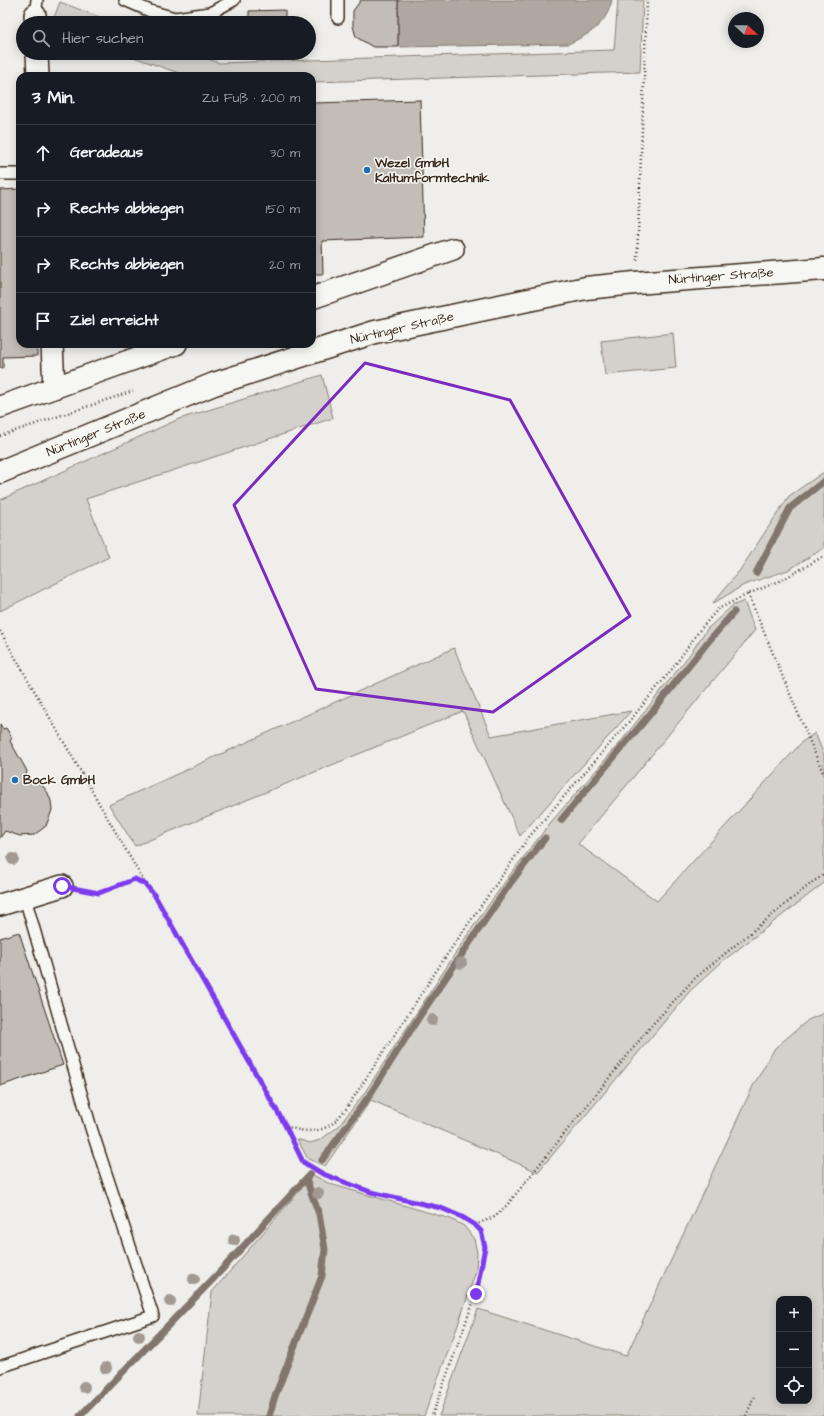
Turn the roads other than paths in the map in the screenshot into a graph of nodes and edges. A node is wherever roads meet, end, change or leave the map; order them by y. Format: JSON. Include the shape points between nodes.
{"nodes":[{"id":1,"x":125,"y":0,"type":"edge"},
{"id":2,"x":234,"y":0,"type":"edge"},
{"id":3,"x":338,"y":0,"type":"edge"},
{"id":4,"x":168,"y":16,"type":"edge"},
{"id":5,"x":189,"y":16,"type":"edge"},
{"id":6,"x":338,"y":18,"type":"dead end"},
{"id":7,"x":37,"y":60,"type":"edge"},
{"id":8,"x":38,"y":72,"type":"edge"},
{"id":9,"x":0,"y":174,"type":"edge"},
{"id":10,"x":16,"y":174,"type":"edge"},
{"id":11,"x":453,"y":249,"type":"dead end"},
{"id":12,"x":824,"y":269,"type":"edge"},
{"id":13,"x":316,"y":297,"type":"edge"},
{"id":14,"x":52,"y":348,"type":"edge"},
{"id":15,"x":164,"y":348,"type":"edge"},
{"id":16,"x":54,"y":388,"type":"junction"},
{"id":17,"x":0,"y":406,"type":"edge"},
{"id":18,"x":0,"y":472,"type":"edge"},
{"id":19,"x":62,"y":886,"type":"road end"},
{"id":20,"x":25,"y":898,"type":"junction"},
{"id":21,"x":0,"y":905,"type":"edge"},
{"id":22,"x":0,"y":1367,"type":"edge"}],
"edges":[{"from":1,"to":4,"type":"lane"},
{"from":2,"to":5,"type":"lane","via":[[210,13]]},
{"from":3,"to":6,"type":"lane"},
{"from":7,"to":8,"type":"street"},
{"from":9,"to":10,"type":"lane"},
{"from":11,"to":13,"type":"street"},
{"from":12,"to":18,"type":"main road","name":"Nürtinger Straße","via":[[586,288],[375,332],[214,384]]},
{"from":14,"to":16,"type":"street"},
{"from":15,"to":16,"type":"street"},
{"from":16,"to":17,"type":"street"},
{"from":19,"to":20,"type":"street"},
{"from":20,"to":21,"type":"street"},
{"from":20,"to":22,"type":"lane","via":[[91,1128],[153,1316]]}]}
